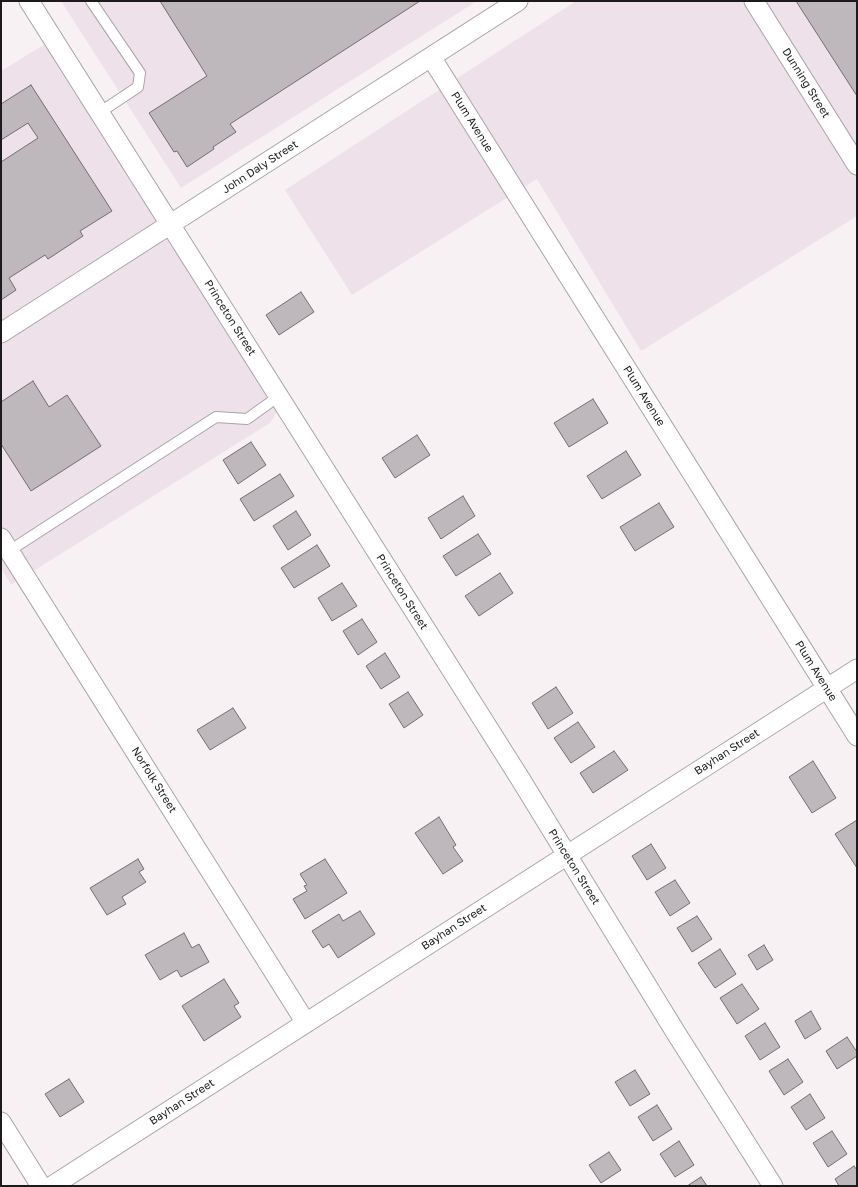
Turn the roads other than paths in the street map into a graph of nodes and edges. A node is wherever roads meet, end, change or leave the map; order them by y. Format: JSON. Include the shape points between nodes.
{"nodes":[{"id":1,"x":29,"y":1,"type":"edge"},
{"id":2,"x":91,"y":1,"type":"edge"},
{"id":3,"x":518,"y":1,"type":"edge"},
{"id":4,"x":754,"y":1,"type":"edge"},
{"id":5,"x":431,"y":57,"type":"junction"},
{"id":6,"x":99,"y":113,"type":"junction"},
{"id":7,"x":857,"y":165,"type":"edge"},
{"id":8,"x":170,"y":225,"type":"junction"},
{"id":9,"x":1,"y":333,"type":"edge"},
{"id":10,"x":279,"y":396,"type":"junction"},
{"id":11,"x":5,"y":544,"type":"edge"},
{"id":12,"x":857,"y":669,"type":"edge"},
{"id":13,"x":827,"y":688,"type":"junction"},
{"id":14,"x":857,"y":736,"type":"edge"},
{"id":15,"x":566,"y":855,"type":"junction"},
{"id":16,"x":306,"y":1023,"type":"junction"},
{"id":17,"x":1,"y":1122,"type":"edge"},
{"id":18,"x":41,"y":1186,"type":"edge"},
{"id":19,"x":52,"y":1186,"type":"edge"},
{"id":20,"x":773,"y":1186,"type":"edge"}],
"edges":[{"from":1,"to":6,"type":"street","name":"Princeton Street"},
{"from":2,"to":6,"type":"lane","via":[[140,74],[138,87]]},
{"from":3,"to":5,"type":"street","name":"John Daly Street"},
{"from":4,"to":7,"type":"street","name":"Dunning Street"},
{"from":5,"to":8,"type":"street","name":"John Daly Street"},
{"from":5,"to":13,"type":"street","name":"Plum Avenue"},
{"from":6,"to":8,"type":"street","name":"Princeton Street"},
{"from":8,"to":9,"type":"street","name":"John Daly Street"},
{"from":8,"to":10,"type":"street","name":"Princeton Street"},
{"from":10,"to":11,"type":"lane","via":[[247,419],[216,418]]},
{"from":10,"to":15,"type":"street","name":"Princeton Street"},
{"from":11,"to":16,"type":"street","name":"Norfolk Street"},
{"from":12,"to":13,"type":"street","name":"Bayhan Street"},
{"from":13,"to":14,"type":"street","name":"Plum Avenue"},
{"from":13,"to":15,"type":"street","name":"Bayhan Street"},
{"from":15,"to":16,"type":"street","name":"Bayhan Street"},
{"from":15,"to":20,"type":"street","name":"Princeton Street"},
{"from":16,"to":19,"type":"street","name":"Bayhan Street"},
{"from":17,"to":18,"type":"street"}]}
